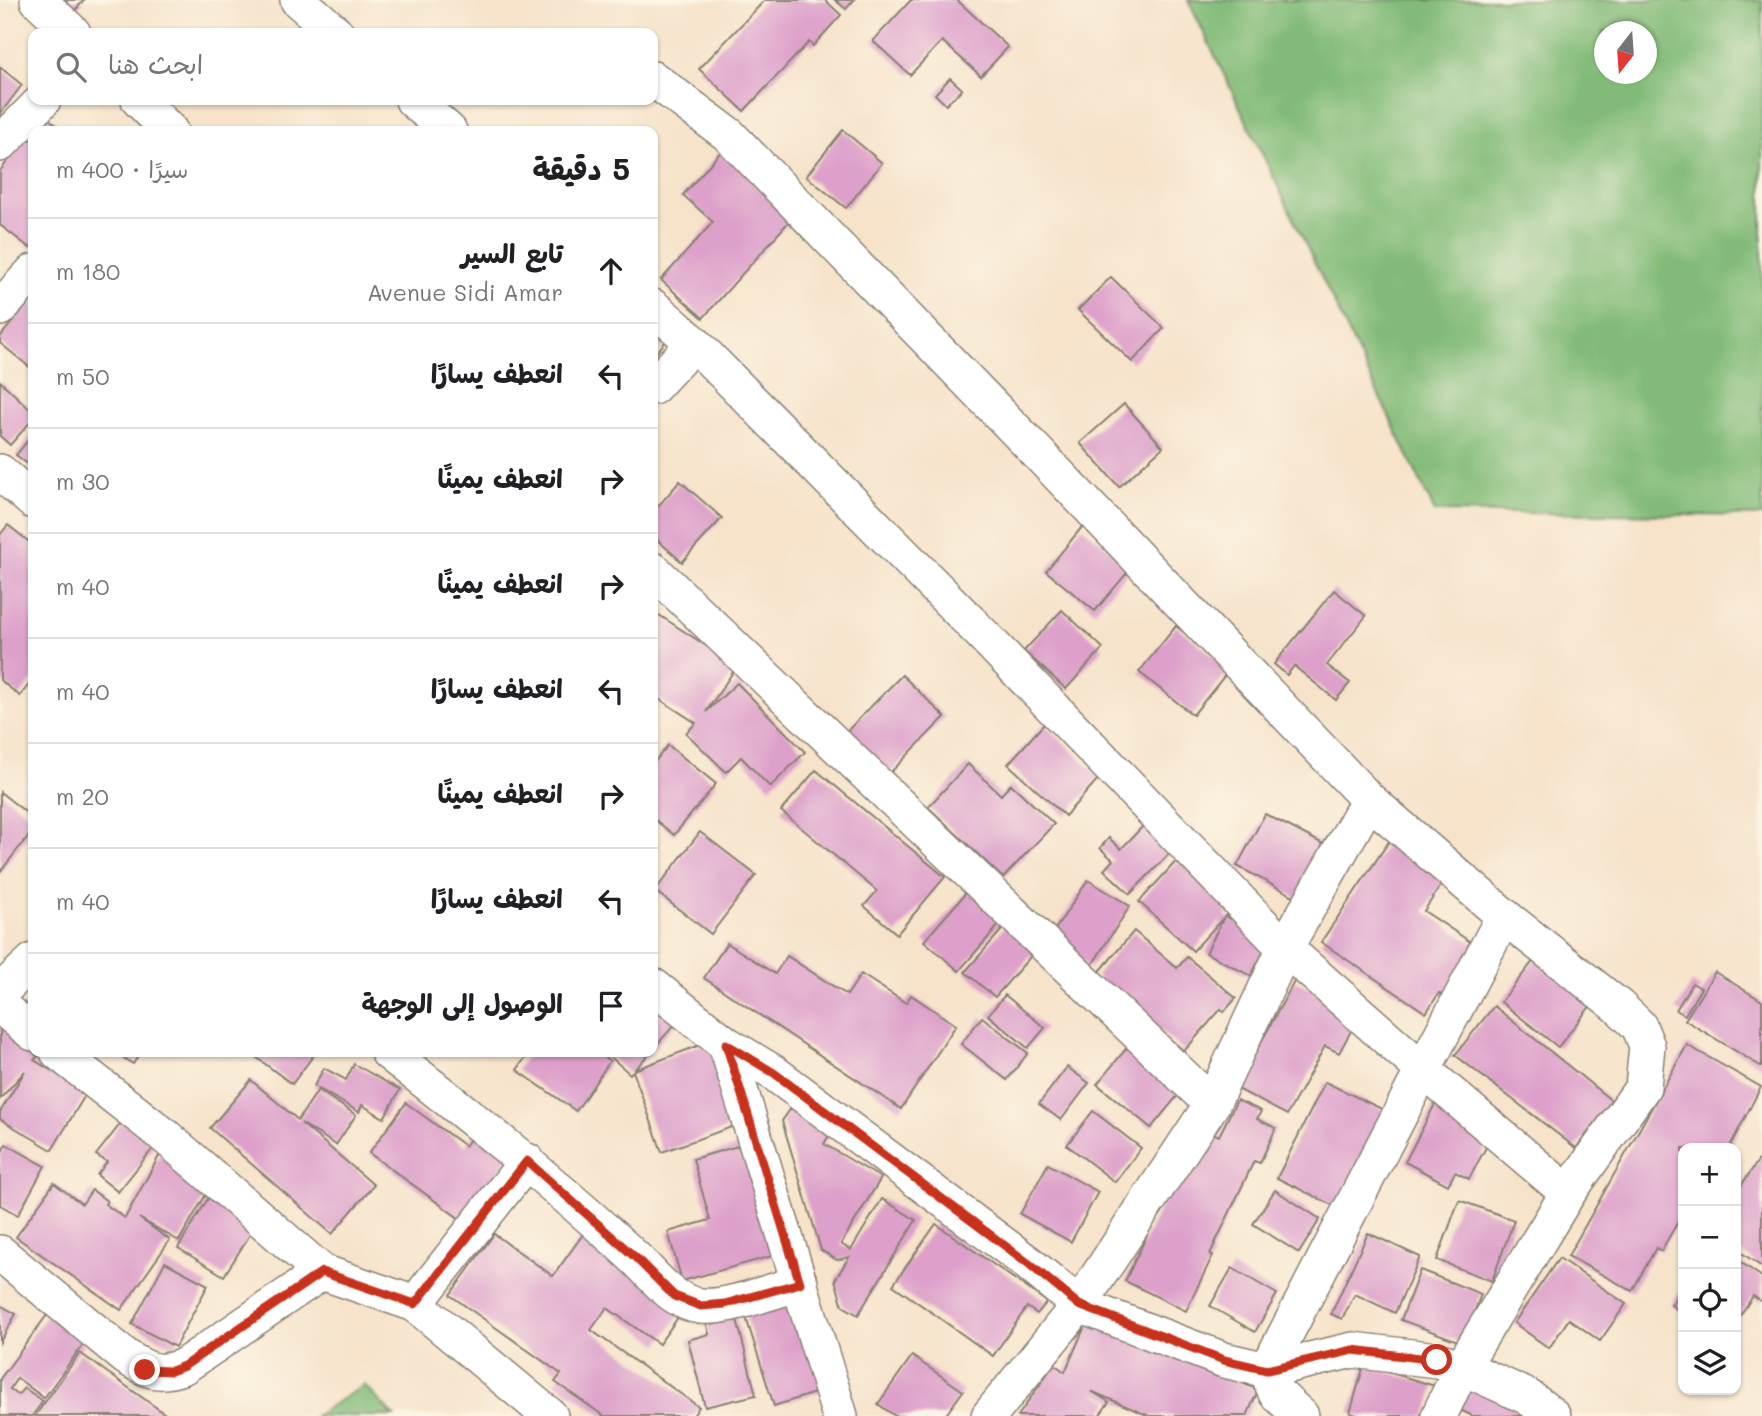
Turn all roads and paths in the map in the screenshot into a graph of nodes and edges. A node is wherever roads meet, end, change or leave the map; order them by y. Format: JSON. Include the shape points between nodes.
{"nodes":[{"id":1,"x":38,"y":0,"type":"edge"},
{"id":2,"x":298,"y":0,"type":"edge"},
{"id":3,"x":67,"y":28,"type":"edge"},
{"id":4,"x":330,"y":28,"type":"edge"},
{"id":5,"x":658,"y":83,"type":"edge"},
{"id":6,"x":38,"y":105,"type":"edge"},
{"id":7,"x":144,"y":105,"type":"edge"},
{"id":8,"x":419,"y":105,"type":"edge"},
{"id":9,"x":165,"y":126,"type":"edge"},
{"id":10,"x":443,"y":126,"type":"edge"},
{"id":11,"x":0,"y":144,"type":"edge"},
{"id":12,"x":658,"y":311,"type":"edge"},
{"id":13,"x":694,"y":343,"type":"junction"},
{"id":14,"x":658,"y":382,"type":"edge"},
{"id":15,"x":0,"y":472,"type":"edge"},
{"id":16,"x":28,"y":497,"type":"edge"},
{"id":17,"x":658,"y":575,"type":"edge"},
{"id":18,"x":1369,"y":800,"type":"junction"},
{"id":19,"x":1504,"y":916,"type":"junction"},
{"id":20,"x":1284,"y":948,"type":"junction"},
{"id":21,"x":28,"y":966,"type":"edge"},
{"id":22,"x":658,"y":990,"type":"edge"},
{"id":23,"x":0,"y":992,"type":"edge"},
{"id":24,"x":0,"y":1006,"type":"edge"},
{"id":25,"x":28,"y":1028,"type":"edge"},
{"id":26,"x":726,"y":1044,"type":"junction"},
{"id":27,"x":64,"y":1057,"type":"edge"},
{"id":28,"x":394,"y":1057,"type":"edge"},
{"id":29,"x":1423,"y":1070,"type":"junction"},
{"id":30,"x":1212,"y":1104,"type":"junction"},
{"id":31,"x":527,"y":1161,"type":"junction"},
{"id":32,"x":1568,"y":1194,"type":"junction"},
{"id":33,"x":0,"y":1254,"type":"edge"},
{"id":34,"x":322,"y":1272,"type":"junction"},
{"id":35,"x":800,"y":1283,"type":"junction"},
{"id":36,"x":415,"y":1304,"type":"junction"},
{"id":37,"x":1079,"y":1305,"type":"junction"},
{"id":38,"x":1462,"y":1367,"type":"junction"},
{"id":39,"x":1267,"y":1370,"type":"junction"},
{"id":40,"x":550,"y":1416,"type":"edge"},
{"id":41,"x":840,"y":1416,"type":"edge"},
{"id":42,"x":989,"y":1416,"type":"edge"},
{"id":43,"x":1301,"y":1416,"type":"edge"},
{"id":44,"x":1439,"y":1416,"type":"edge"},
{"id":45,"x":1553,"y":1416,"type":"edge"}],
"edges":[{"from":1,"to":3,"type":"street"},
{"from":2,"to":4,"type":"street"},
{"from":5,"to":18,"type":"street","via":[[729,135]]},
{"from":6,"to":11,"type":"street"},
{"from":7,"to":9,"type":"street"},
{"from":8,"to":10,"type":"street"},
{"from":12,"to":13,"type":"street"},
{"from":13,"to":14,"type":"street"},
{"from":13,"to":20,"type":"street"},
{"from":15,"to":16,"type":"street"},
{"from":17,"to":30,"type":"street"},
{"from":18,"to":19,"type":"street"},
{"from":18,"to":20,"type":"street"},
{"from":19,"to":29,"type":"street"},
{"from":19,"to":32,"type":"street","via":[[1618,1006],[1639,1026],[1647,1046],[1643,1087]]},
{"from":20,"to":29,"type":"street"},
{"from":20,"to":30,"type":"street"},
{"from":21,"to":23,"type":"street"},
{"from":22,"to":26,"type":"street"},
{"from":24,"to":25,"type":"street"},
{"from":26,"to":35,"type":"street"},
{"from":26,"to":37,"type":"street","via":[[774,1073]]},
{"from":27,"to":34,"type":"street","via":[[166,1137]]},
{"from":28,"to":31,"type":"street"},
{"from":29,"to":32,"type":"street"},
{"from":29,"to":39,"type":"street"},
{"from":30,"to":37,"type":"street"},
{"from":31,"to":35,"type":"street","via":[[674,1296],[701,1306],[725,1304]]},
{"from":31,"to":36,"type":"street"},
{"from":32,"to":38,"type":"street"},
{"from":33,"to":34,"type":"street","via":[[126,1357],[145,1370],[159,1372],[184,1366]]},
{"from":34,"to":36,"type":"street"},
{"from":35,"to":41,"type":"street"},
{"from":36,"to":40,"type":"street"},
{"from":37,"to":39,"type":"street","via":[[1224,1360]]},
{"from":37,"to":42,"type":"street"},
{"from":38,"to":39,"type":"street","via":[[1353,1350]]},
{"from":38,"to":44,"type":"street"},
{"from":38,"to":45,"type":"street","via":[[1528,1397]]},
{"from":39,"to":43,"type":"street","via":[[1276,1393]]}]}
